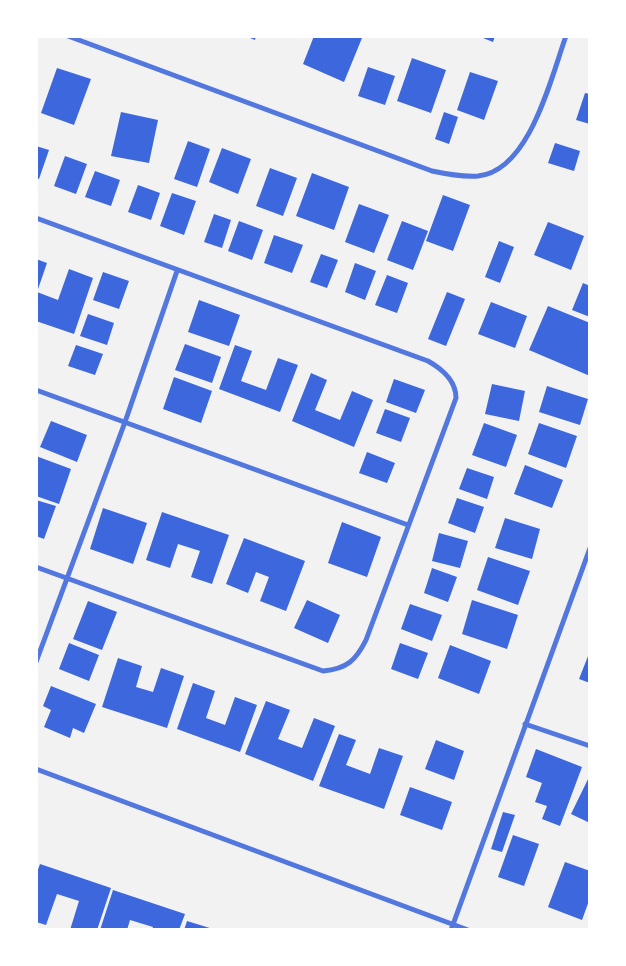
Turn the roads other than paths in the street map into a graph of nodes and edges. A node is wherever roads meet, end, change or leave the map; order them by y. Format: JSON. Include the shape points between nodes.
{"nodes":[{"id":1,"x":68,"y":36,"type":"edge"},
{"id":2,"x":566,"y":36,"type":"edge"},
{"id":3,"x":36,"y":218,"type":"edge"},
{"id":4,"x":177,"y":271,"type":"junction"},
{"id":5,"x":36,"y":390,"type":"edge"},
{"id":6,"x":125,"y":422,"type":"junction"},
{"id":7,"x":408,"y":525,"type":"junction"},
{"id":8,"x":590,"y":548,"type":"edge"},
{"id":9,"x":36,"y":567,"type":"edge"},
{"id":10,"x":68,"y":579,"type":"junction"},
{"id":11,"x":36,"y":662,"type":"edge"},
{"id":12,"x":525,"y":724,"type":"junction"},
{"id":13,"x":590,"y":746,"type":"edge"},
{"id":14,"x":36,"y":769,"type":"edge"},
{"id":15,"x":452,"y":927,"type":"edge"},
{"id":16,"x":468,"y":930,"type":"edge"}],
"edges":[{"from":1,"to":2,"type":"street","via":[[432,171],[478,176],[515,155],[534,124]]},
{"from":3,"to":4,"type":"street"},
{"from":4,"to":6,"type":"street"},
{"from":4,"to":7,"type":"street","via":[[428,361],[452,381],[456,398]]},
{"from":5,"to":6,"type":"street"},
{"from":6,"to":7,"type":"street"},
{"from":6,"to":10,"type":"street"},
{"from":7,"to":10,"type":"street","via":[[366,640],[352,662],[335,670],[323,671]]},
{"from":8,"to":12,"type":"street"},
{"from":9,"to":10,"type":"street"},
{"from":10,"to":11,"type":"street"},
{"from":12,"to":13,"type":"street"},
{"from":12,"to":15,"type":"street"},
{"from":14,"to":15,"type":"street"},
{"from":15,"to":16,"type":"street"}]}
